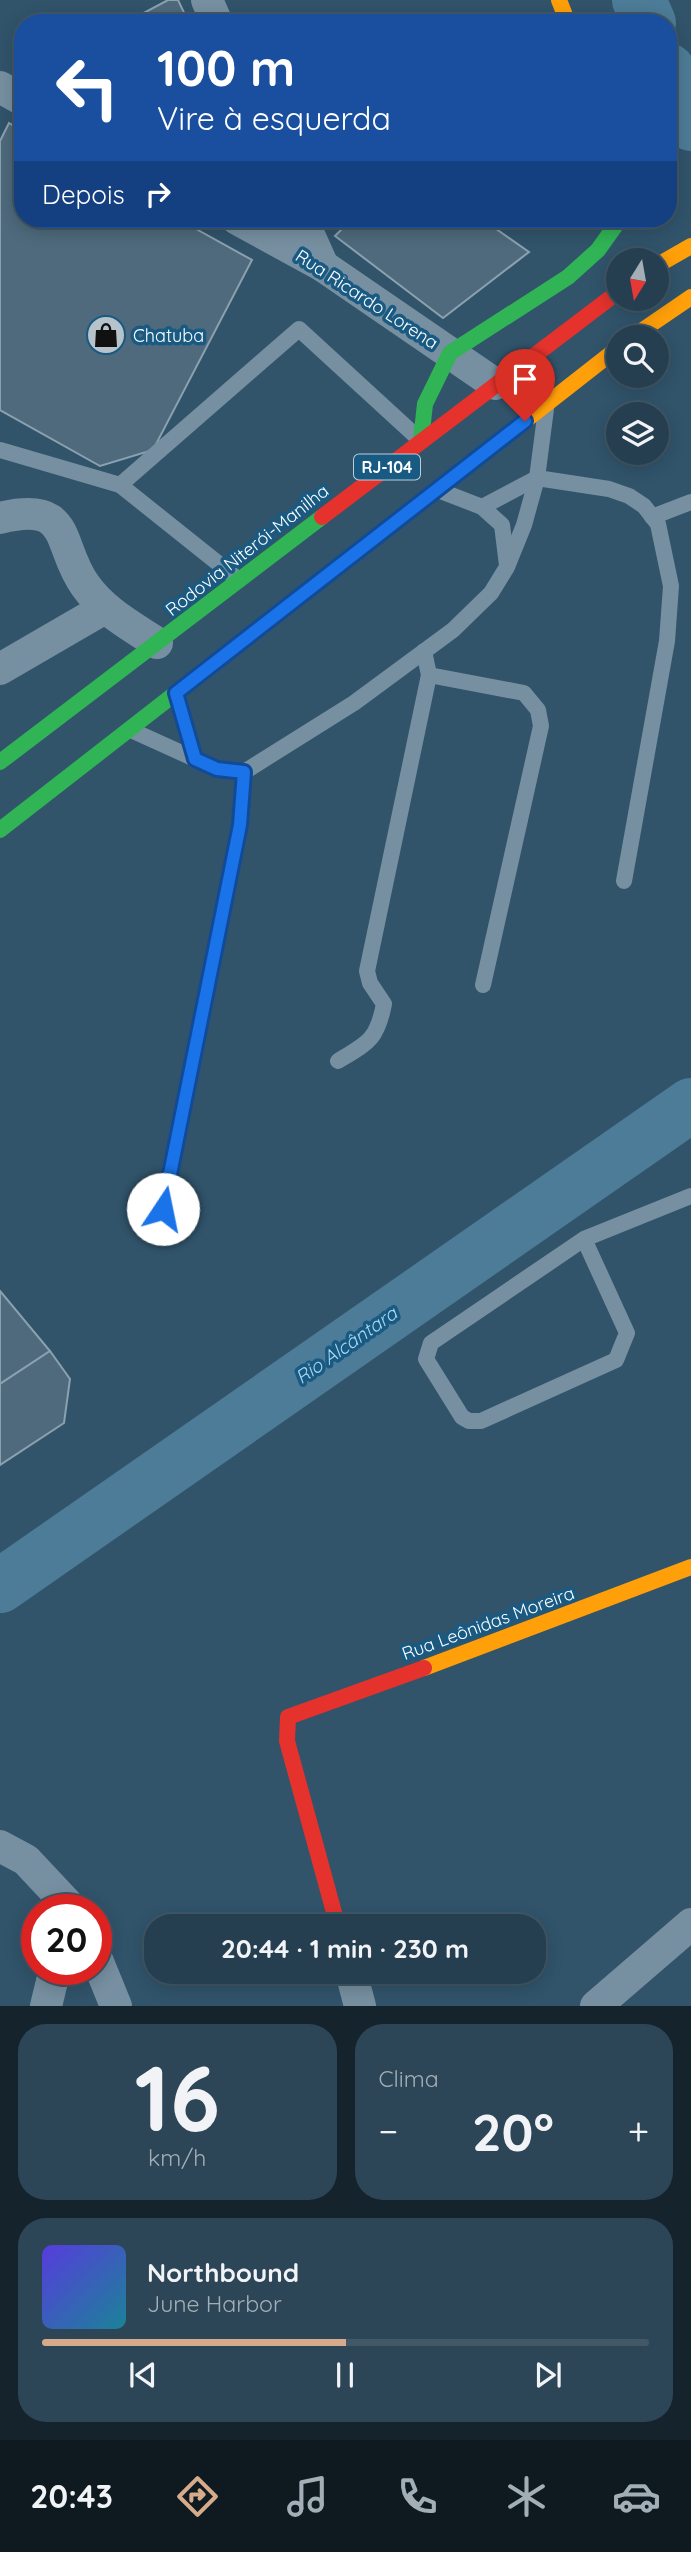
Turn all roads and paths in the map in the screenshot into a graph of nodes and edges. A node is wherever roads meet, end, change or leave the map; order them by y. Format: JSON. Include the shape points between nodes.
{"nodes":[{"id":1,"x":253,"y":228,"type":"edge"},
{"id":2,"x":306,"y":228,"type":"edge"},
{"id":3,"x":613,"y":228,"type":"edge"},
{"id":4,"x":691,"y":246,"type":"edge"},
{"id":5,"x":669,"y":259,"type":"edge"},
{"id":6,"x":323,"y":266,"type":"junction"},
{"id":7,"x":691,"y":297,"type":"edge"},
{"id":8,"x":606,"y":301,"type":"edge"},
{"id":9,"x":648,"y":325,"type":"edge"},
{"id":10,"x":450,"y":353,"type":"junction"},
{"id":11,"x":606,"y":357,"type":"edge"},
{"id":12,"x":495,"y":384,"type":"junction"},
{"id":13,"x":547,"y":404,"type":"junction"},
{"id":14,"x":421,"y":440,"type":"junction"},
{"id":15,"x":0,"y":450,"type":"edge"},
{"id":16,"x":537,"y":478,"type":"junction"},
{"id":17,"x":120,"y":485,"type":"junction"},
{"id":18,"x":436,"y":490,"type":"junction"},
{"id":19,"x":691,"y":502,"type":"edge"},
{"id":20,"x":482,"y":507,"type":"junction"},
{"id":21,"x":0,"y":517,"type":"edge"},
{"id":22,"x":652,"y":517,"type":"junction"},
{"id":23,"x":507,"y":567,"type":"junction"},
{"id":24,"x":240,"y":580,"type":"junction"},
{"id":25,"x":105,"y":608,"type":"junction"},
{"id":26,"x":157,"y":643,"type":"junction"},
{"id":27,"x":424,"y":651,"type":"junction"},
{"id":28,"x":0,"y":669,"type":"edge"},
{"id":29,"x":429,"y":675,"type":"junction"},
{"id":30,"x":176,"y":693,"type":"junction"},
{"id":31,"x":129,"y":729,"type":"junction"},
{"id":32,"x":195,"y":759,"type":"junction"},
{"id":33,"x":0,"y":762,"type":"edge"},
{"id":34,"x":244,"y":772,"type":"junction"},
{"id":35,"x":0,"y":830,"type":"edge"},
{"id":36,"x":624,"y":881,"type":"dead end"},
{"id":37,"x":483,"y":985,"type":"dead end"},
{"id":38,"x":338,"y":1061,"type":"dead end"},
{"id":39,"x":691,"y":1196,"type":"edge"},
{"id":40,"x":163,"y":1209,"type":"dead end"},
{"id":41,"x":584,"y":1239,"type":"junction"},
{"id":42,"x":691,"y":1567,"type":"edge"},
{"id":43,"x":0,"y":1846,"type":"edge"},
{"id":44,"x":57,"y":1894,"type":"edge"},
{"id":45,"x":334,"y":1914,"type":"edge"},
{"id":46,"x":691,"y":1924,"type":"edge"},
{"id":47,"x":354,"y":1984,"type":"edge"},
{"id":48,"x":51,"y":1985,"type":"edge"},
{"id":49,"x":107,"y":1985,"type":"edge"},
{"id":50,"x":46,"y":2006,"type":"edge"},
{"id":51,"x":116,"y":2006,"type":"edge"},
{"id":52,"x":360,"y":2006,"type":"edge"},
{"id":53,"x":596,"y":2006,"type":"edge"}],
"edges":[{"from":1,"to":6,"type":"street","name":"Rua Ricardo Lorena"},
{"from":2,"to":6,"type":"street"},
{"from":3,"to":10,"type":"main road","via":[[598,250],[568,277]]},
{"from":4,"to":5,"type":"main road"},
{"from":6,"to":10,"type":"street","name":"Rua Ricardo Lorena"},
{"from":7,"to":9,"type":"main road"},
{"from":8,"to":12,"type":"main road","name":"Rodovia Niterói-Manilha","number":"RJ-104"},
{"from":10,"to":12,"type":"street","name":"Rua Ricardo Lorena"},
{"from":10,"to":14,"type":"main road","via":[[425,404]]},
{"from":11,"to":13,"type":"main road","number":"RJ-104"},
{"from":12,"to":14,"type":"main road","name":"Rodovia Niterói-Manilha","number":"RJ-104"},
{"from":13,"to":16,"type":"lane"},
{"from":13,"to":18,"type":"main road","number":"RJ-104"},
{"from":14,"to":17,"type":"lane","via":[[299,329]]},
{"from":14,"to":24,"type":"main road","name":"Rodovia Niterói-Manilha","number":"RJ-104"},
{"from":15,"to":17,"type":"lane"},
{"from":16,"to":20,"type":"lane"},
{"from":16,"to":22,"type":"lane","via":[[629,495]]},
{"from":16,"to":23,"type":"lane"},
{"from":17,"to":24,"type":"lane"},
{"from":18,"to":20,"type":"lane"},
{"from":18,"to":30,"type":"main road","number":"RJ-104"},
{"from":19,"to":22,"type":"lane"},
{"from":20,"to":23,"type":"lane","via":[[502,525]]},
{"from":21,"to":25,"type":"street","via":[[42,515],[61,529],[83,583]]},
{"from":22,"to":36,"type":"lane","via":[[665,548],[671,586],[669,614]]},
{"from":23,"to":27,"type":"lane","via":[[491,593]]},
{"from":24,"to":26,"type":"main road","name":"Rodovia Niterói-Manilha","number":"RJ-104"},
{"from":25,"to":26,"type":"street"},
{"from":25,"to":28,"type":"street"},
{"from":26,"to":33,"type":"main road","name":"Rodovia Niterói-Manilha","number":"RJ-104"},
{"from":27,"to":29,"type":"lane"},
{"from":27,"to":34,"type":"lane","via":[[354,703]]},
{"from":29,"to":37,"type":"lane","via":[[524,693],[538,709],[541,726]]},
{"from":29,"to":38,"type":"lane","via":[[367,971],[384,1004],[382,1015],[372,1040]]},
{"from":30,"to":31,"type":"main road","number":"RJ-104"},
{"from":30,"to":32,"type":"lane"},
{"from":31,"to":32,"type":"lane"},
{"from":31,"to":35,"type":"main road","number":"RJ-104"},
{"from":32,"to":34,"type":"lane","via":[[217,769]]},
{"from":34,"to":40,"type":"lane","via":[[240,825]]},
{"from":39,"to":41,"type":"lane"},
{"from":41,"to":41,"type":"lane","via":[[627,1332],[616,1360],[481,1421],[469,1421],[425,1359],[430,1343]]},
{"from":42,"to":45,"type":"main road","name":"Rua Leônidas Moreira","via":[[288,1717],[287,1741]]},
{"from":43,"to":44,"type":"street","via":[[26,1860]]},
{"from":46,"to":53,"type":"street"},
{"from":47,"to":52,"type":"street"},
{"from":48,"to":50,"type":"street"},
{"from":49,"to":51,"type":"street"}]}
